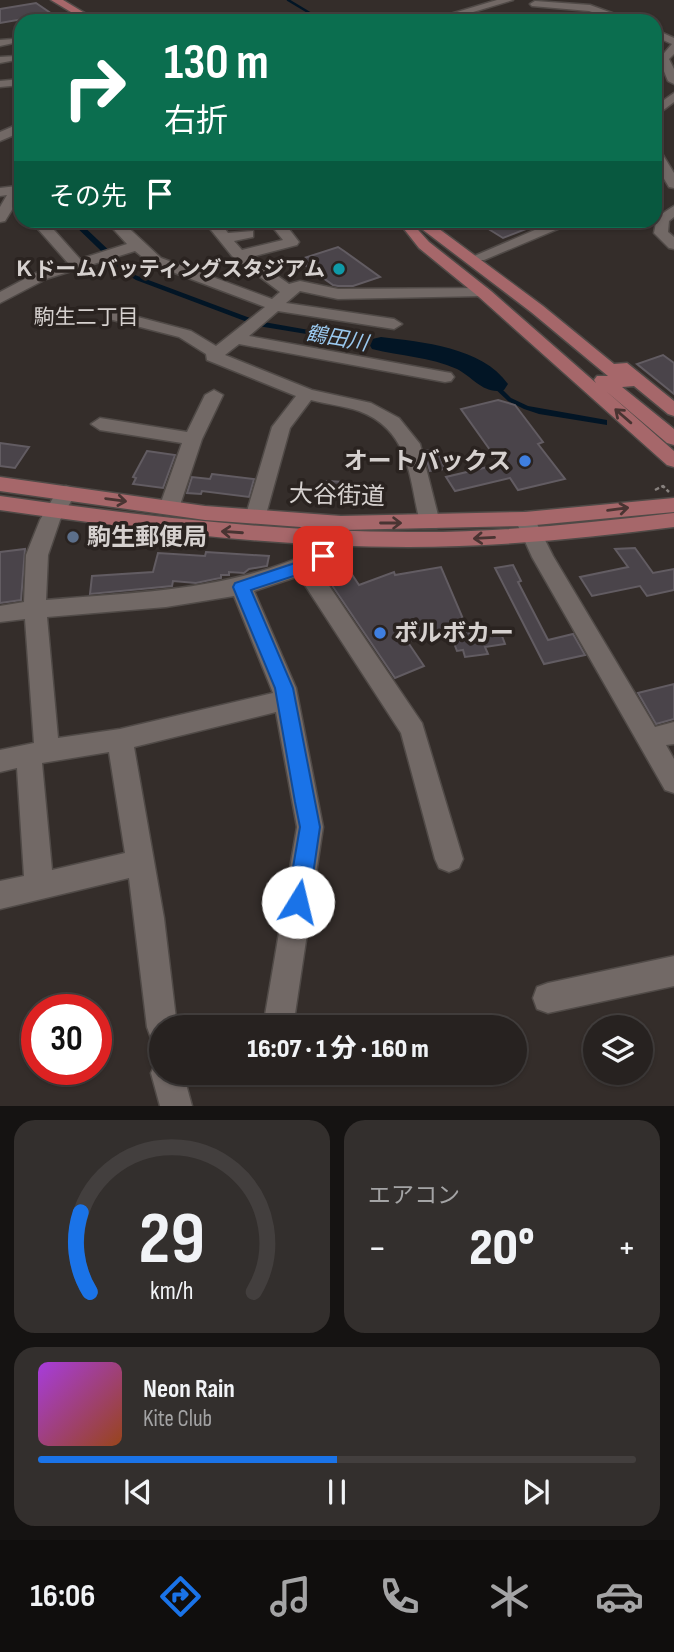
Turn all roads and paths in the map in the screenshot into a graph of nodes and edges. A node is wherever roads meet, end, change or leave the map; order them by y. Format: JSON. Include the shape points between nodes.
{"nodes":[{"id":1,"x":41,"y":0,"type":"edge"},
{"id":2,"x":56,"y":0,"type":"edge"},
{"id":3,"x":508,"y":0,"type":"edge"},
{"id":4,"x":64,"y":14,"type":"edge"},
{"id":5,"x":81,"y":14,"type":"edge"},
{"id":6,"x":457,"y":14,"type":"edge"},
{"id":7,"x":558,"y":14,"type":"edge"},
{"id":8,"x":608,"y":14,"type":"edge"},
{"id":9,"x":13,"y":42,"type":"dead end"},
{"id":10,"x":0,"y":43,"type":"edge"},
{"id":11,"x":662,"y":63,"type":"edge"},
{"id":12,"x":674,"y":81,"type":"edge"},
{"id":13,"x":662,"y":156,"type":"edge"},
{"id":14,"x":672,"y":179,"type":"edge"},
{"id":15,"x":14,"y":195,"type":"edge"},
{"id":16,"x":0,"y":218,"type":"edge"},
{"id":17,"x":44,"y":228,"type":"edge"},
{"id":18,"x":120,"y":228,"type":"edge"},
{"id":19,"x":216,"y":228,"type":"edge"},
{"id":20,"x":281,"y":228,"type":"edge"},
{"id":21,"x":414,"y":228,"type":"edge"},
{"id":22,"x":419,"y":228,"type":"edge"},
{"id":23,"x":428,"y":228,"type":"edge"},
{"id":24,"x":552,"y":228,"type":"edge"},
{"id":25,"x":661,"y":228,"type":"edge"},
{"id":26,"x":248,"y":233,"type":"dead end"},
{"id":27,"x":224,"y":238,"type":"junction"},
{"id":28,"x":674,"y":245,"type":"edge"},
{"id":29,"x":137,"y":246,"type":"junction"},
{"id":30,"x":240,"y":255,"type":"junction"},
{"id":31,"x":480,"y":257,"type":"junction"},
{"id":32,"x":77,"y":264,"type":"junction"},
{"id":33,"x":286,"y":289,"type":"junction"},
{"id":34,"x":482,"y":291,"type":"junction"},
{"id":35,"x":0,"y":298,"type":"edge"},
{"id":36,"x":276,"y":306,"type":"junction"},
{"id":37,"x":530,"y":311,"type":"junction"},
{"id":38,"x":115,"y":316,"type":"dead end"},
{"id":39,"x":394,"y":324,"type":"dead end"},
{"id":40,"x":236,"y":339,"type":"junction"},
{"id":41,"x":216,"y":353,"type":"junction"},
{"id":42,"x":445,"y":377,"type":"dead end"},
{"id":43,"x":307,"y":394,"type":"junction"},
{"id":44,"x":214,"y":395,"type":"dead end"},
{"id":45,"x":674,"y":410,"type":"edge"},
{"id":46,"x":674,"y":422,"type":"edge"},
{"id":47,"x":100,"y":424,"type":"dead end"},
{"id":48,"x":193,"y":439,"type":"junction"},
{"id":49,"x":674,"y":439,"type":"edge"},
{"id":50,"x":674,"y":461,"type":"edge"},
{"id":51,"x":0,"y":484,"type":"edge"},
{"id":52,"x":60,"y":502,"type":"junction"},
{"id":53,"x":0,"y":503,"type":"edge"},
{"id":54,"x":674,"y":505,"type":"edge"},
{"id":55,"x":169,"y":508,"type":"junction"},
{"id":56,"x":255,"y":518,"type":"junction"},
{"id":57,"x":674,"y":520,"type":"edge"},
{"id":58,"x":430,"y":523,"type":"junction"},
{"id":59,"x":528,"y":527,"type":"junction"},
{"id":60,"x":328,"y":537,"type":"junction"},
{"id":61,"x":304,"y":566,"type":"junction"},
{"id":62,"x":241,"y":587,"type":"junction"},
{"id":63,"x":35,"y":608,"type":"junction"},
{"id":64,"x":0,"y":614,"type":"edge"},
{"id":65,"x":286,"y":700,"type":"junction"},
{"id":66,"x":674,"y":733,"type":"edge"},
{"id":67,"x":649,"y":739,"type":"junction"},
{"id":68,"x":120,"y":740,"type":"junction"},
{"id":69,"x":38,"y":753,"type":"junction"},
{"id":70,"x":0,"y":761,"type":"edge"},
{"id":71,"x":674,"y":782,"type":"edge"},
{"id":72,"x":449,"y":859,"type":"dead end"},
{"id":73,"x":141,"y":863,"type":"junction"},
{"id":74,"x":39,"y":886,"type":"junction"},
{"id":75,"x":0,"y":895,"type":"edge"},
{"id":76,"x":674,"y":971,"type":"edge"},
{"id":77,"x":548,"y":998,"type":"dead end"},
{"id":78,"x":160,"y":1015,"type":"edge"},
{"id":79,"x":280,"y":1015,"type":"edge"}],
"edges":[{"from":1,"to":4,"type":"main road"},
{"from":2,"to":5,"type":"main road"},
{"from":3,"to":6,"type":"street"},
{"from":7,"to":8,"type":"street","via":[[531,3]]},
{"from":9,"to":10,"type":"street"},
{"from":11,"to":12,"type":"street"},
{"from":13,"to":14,"type":"street"},
{"from":15,"to":16,"type":"street"},
{"from":17,"to":32,"type":"street"},
{"from":18,"to":29,"type":"street"},
{"from":19,"to":27,"type":"street"},
{"from":20,"to":30,"type":"street","via":[[292,242]]},
{"from":21,"to":34,"type":"main road","via":[[424,245]]},
{"from":22,"to":37,"type":"main road"},
{"from":23,"to":31,"type":"main road","via":[[453,238]]},
{"from":24,"to":31,"type":"street"},
{"from":25,"to":28,"type":"street"},
{"from":26,"to":27,"type":"street"},
{"from":27,"to":30,"type":"street"},
{"from":29,"to":32,"type":"street"},
{"from":29,"to":36,"type":"street","via":[[156,261]]},
{"from":30,"to":33,"type":"street"},
{"from":31,"to":45,"type":"main road"},
{"from":32,"to":35,"type":"street","via":[[41,276]]},
{"from":33,"to":34,"type":"street","via":[[300,286],[338,294]]},
{"from":33,"to":36,"type":"street","via":[[289,291]]},
{"from":50,"to":34,"type":"main road","one_way":true},
{"from":36,"to":39,"type":"street"},
{"from":36,"to":40,"type":"street"},
{"from":37,"to":46,"type":"main road"},
{"from":37,"to":49,"type":"main road"},
{"from":38,"to":41,"type":"street","via":[[184,334]]},
{"from":40,"to":41,"type":"street"},
{"from":40,"to":42,"type":"street"},
{"from":41,"to":43,"type":"street","via":[[213,356]]},
{"from":43,"to":56,"type":"street","via":[[281,428]]},
{"from":43,"to":58,"type":"street","via":[[365,407],[393,422],[411,444]]},
{"from":44,"to":48,"type":"street"},
{"from":47,"to":48,"type":"street"},
{"from":48,"to":55,"type":"street"},
{"from":51,"to":52,"type":"main road","name":"大谷街道"},
{"from":52,"to":53,"type":"main road","name":"大谷街道"},
{"from":52,"to":55,"type":"main road","name":"大谷街道","one_way":true},
{"from":60,"to":52,"type":"main road","name":"大谷街道","one_way":true,"via":[[174,527]]},
{"from":52,"to":63,"type":"street","via":[[37,555]]},
{"from":59,"to":54,"type":"main road","name":"大谷街道","one_way":true},
{"from":55,"to":56,"type":"main road","name":"大谷街道"},
{"from":56,"to":58,"type":"main road","name":"大谷街道","one_way":true},
{"from":57,"to":59,"type":"main road","name":"大谷街道"},
{"from":58,"to":59,"type":"main road","name":"大谷街道"},
{"from":59,"to":60,"type":"main road","name":"大谷街道","one_way":true,"via":[[466,539]]},
{"from":59,"to":67,"type":"street"},
{"from":60,"to":61,"type":"street","via":[[323,556]]},
{"from":61,"to":62,"type":"street"},
{"from":61,"to":72,"type":"street","via":[[414,730]]},
{"from":62,"to":63,"type":"street"},
{"from":62,"to":65,"type":"street"},
{"from":63,"to":64,"type":"street"},
{"from":63,"to":69,"type":"street"},
{"from":65,"to":68,"type":"street"},
{"from":65,"to":79,"type":"street","via":[[310,827]]},
{"from":66,"to":67,"type":"street"},
{"from":67,"to":71,"type":"street"},
{"from":68,"to":69,"type":"street"},
{"from":68,"to":73,"type":"street"},
{"from":69,"to":70,"type":"street"},
{"from":69,"to":74,"type":"street"},
{"from":73,"to":74,"type":"street"},
{"from":73,"to":78,"type":"street"},
{"from":74,"to":75,"type":"street"},
{"from":76,"to":77,"type":"street"}]}
